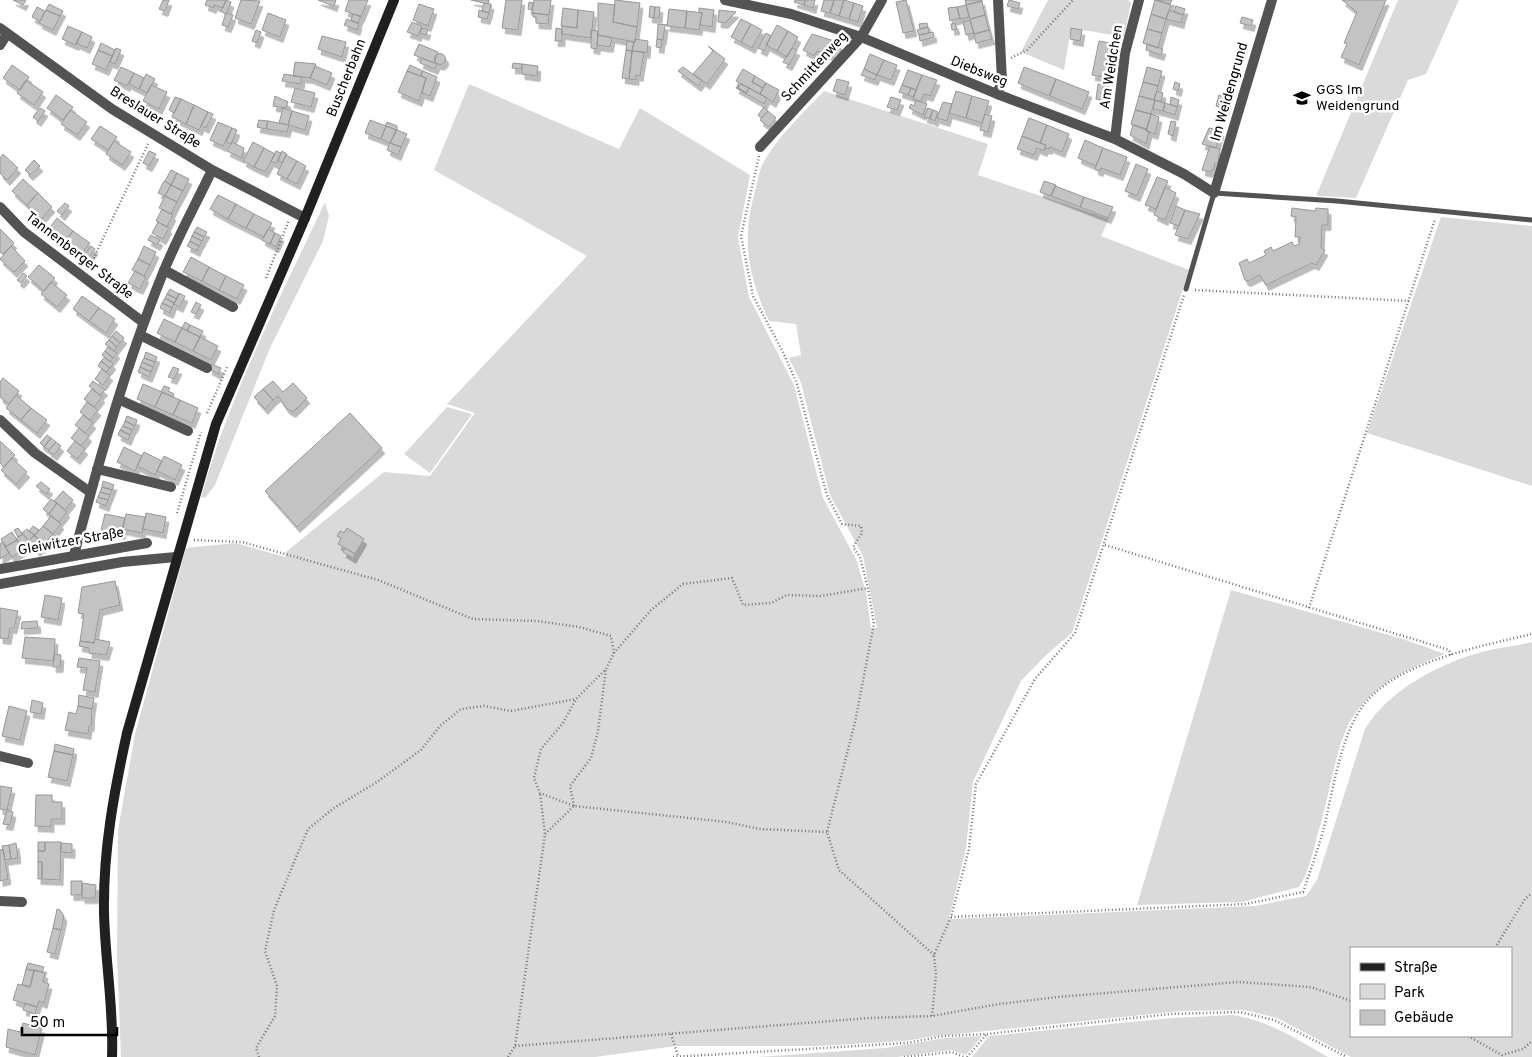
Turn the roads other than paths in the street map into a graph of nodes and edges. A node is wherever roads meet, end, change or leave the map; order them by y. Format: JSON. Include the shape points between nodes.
{"nodes":[{"id":1,"x":394,"y":0,"type":"edge"},
{"id":2,"x":725,"y":0,"type":"edge"},
{"id":3,"x":882,"y":0,"type":"edge"},
{"id":4,"x":998,"y":0,"type":"edge"},
{"id":5,"x":1139,"y":0,"type":"edge"},
{"id":6,"x":1272,"y":0,"type":"edge"},
{"id":7,"x":4,"y":31,"type":"edge"},
{"id":8,"x":861,"y":37,"type":"junction"},
{"id":9,"x":0,"y":45,"type":"edge"},
{"id":10,"x":997,"y":94,"type":"junction"},
{"id":11,"x":1115,"y":139,"type":"junction"},
{"id":12,"x":760,"y":147,"type":"road end"},
{"id":13,"x":212,"y":170,"type":"junction"},
{"id":14,"x":1214,"y":193,"type":"junction"},
{"id":15,"x":0,"y":207,"type":"edge"},
{"id":16,"x":305,"y":218,"type":"junction"},
{"id":17,"x":1532,"y":220,"type":"edge"},
{"id":18,"x":164,"y":270,"type":"junction"},
{"id":19,"x":1186,"y":289,"type":"road end"},
{"id":20,"x":233,"y":307,"type":"dead end"},
{"id":21,"x":144,"y":324,"type":"junction"},
{"id":22,"x":140,"y":335,"type":"junction"},
{"id":23,"x":206,"y":368,"type":"dead end"},
{"id":24,"x":118,"y":399,"type":"junction"},
{"id":25,"x":0,"y":420,"type":"edge"},
{"id":26,"x":188,"y":430,"type":"dead end"},
{"id":27,"x":97,"y":469,"type":"junction"},
{"id":28,"x":171,"y":487,"type":"dead end"},
{"id":29,"x":90,"y":492,"type":"junction"},
{"id":30,"x":147,"y":543,"type":"dead end"},
{"id":31,"x":74,"y":555,"type":"junction"},
{"id":32,"x":176,"y":557,"type":"junction"},
{"id":33,"x":0,"y":569,"type":"edge"},
{"id":34,"x":0,"y":584,"type":"edge"},
{"id":35,"x":0,"y":756,"type":"edge"},
{"id":36,"x":28,"y":763,"type":"dead end"},
{"id":37,"x":0,"y":902,"type":"edge"},
{"id":38,"x":22,"y":902,"type":"dead end"},
{"id":39,"x":112,"y":1057,"type":"edge"}],
"edges":[{"from":1,"to":16,"type":"main road","name":"Buscherbahn"},
{"from":2,"to":8,"type":"street","name":"Diebsweg","via":[[790,14]]},
{"from":3,"to":8,"type":"street","name":"Schmittenweg"},
{"from":4,"to":10,"type":"street","via":[[1002,81]]},
{"from":5,"to":11,"type":"street","name":"Am Weidchen","via":[[1125,53]]},
{"from":6,"to":14,"type":"street","name":"Im Weidengrund"},
{"from":7,"to":9,"type":"street"},
{"from":7,"to":13,"type":"street","name":"Breslauer Straße","via":[[112,109]]},
{"from":8,"to":10,"type":"street","name":"Diebsweg"},
{"from":8,"to":12,"type":"street","name":"Schmittenweg"},
{"from":10,"to":11,"type":"street","name":"Diebsweg"},
{"from":11,"to":14,"type":"street","name":"Diebsweg"},
{"from":13,"to":16,"type":"street","name":"Breslauer Straße"},
{"from":13,"to":18,"type":"street"},
{"from":14,"to":17,"type":"lane"},
{"from":14,"to":19,"type":"lane"},
{"from":15,"to":21,"type":"street","name":"Tannenberger Straße","via":[[24,232]]},
{"from":16,"to":32,"type":"main road","name":"Buscherbahn","via":[[216,424]]},
{"from":18,"to":20,"type":"street"},
{"from":18,"to":21,"type":"street"},
{"from":21,"to":22,"type":"street"},
{"from":22,"to":23,"type":"street"},
{"from":22,"to":24,"type":"street"},
{"from":24,"to":26,"type":"street"},
{"from":24,"to":27,"type":"street"},
{"from":25,"to":29,"type":"street","via":[[35,453]]},
{"from":27,"to":28,"type":"street"},
{"from":27,"to":29,"type":"street"},
{"from":29,"to":31,"type":"street"},
{"from":30,"to":31,"type":"street","name":"Gleiwitzer Straße"},
{"from":31,"to":33,"type":"street","name":"Gleiwitzer Straße"},
{"from":32,"to":34,"type":"street","via":[[122,562]]},
{"from":32,"to":39,"type":"main road","name":"Buscherbahn","via":[[115,785],[104,911]]},
{"from":35,"to":36,"type":"street"},
{"from":37,"to":38,"type":"street"}]}
